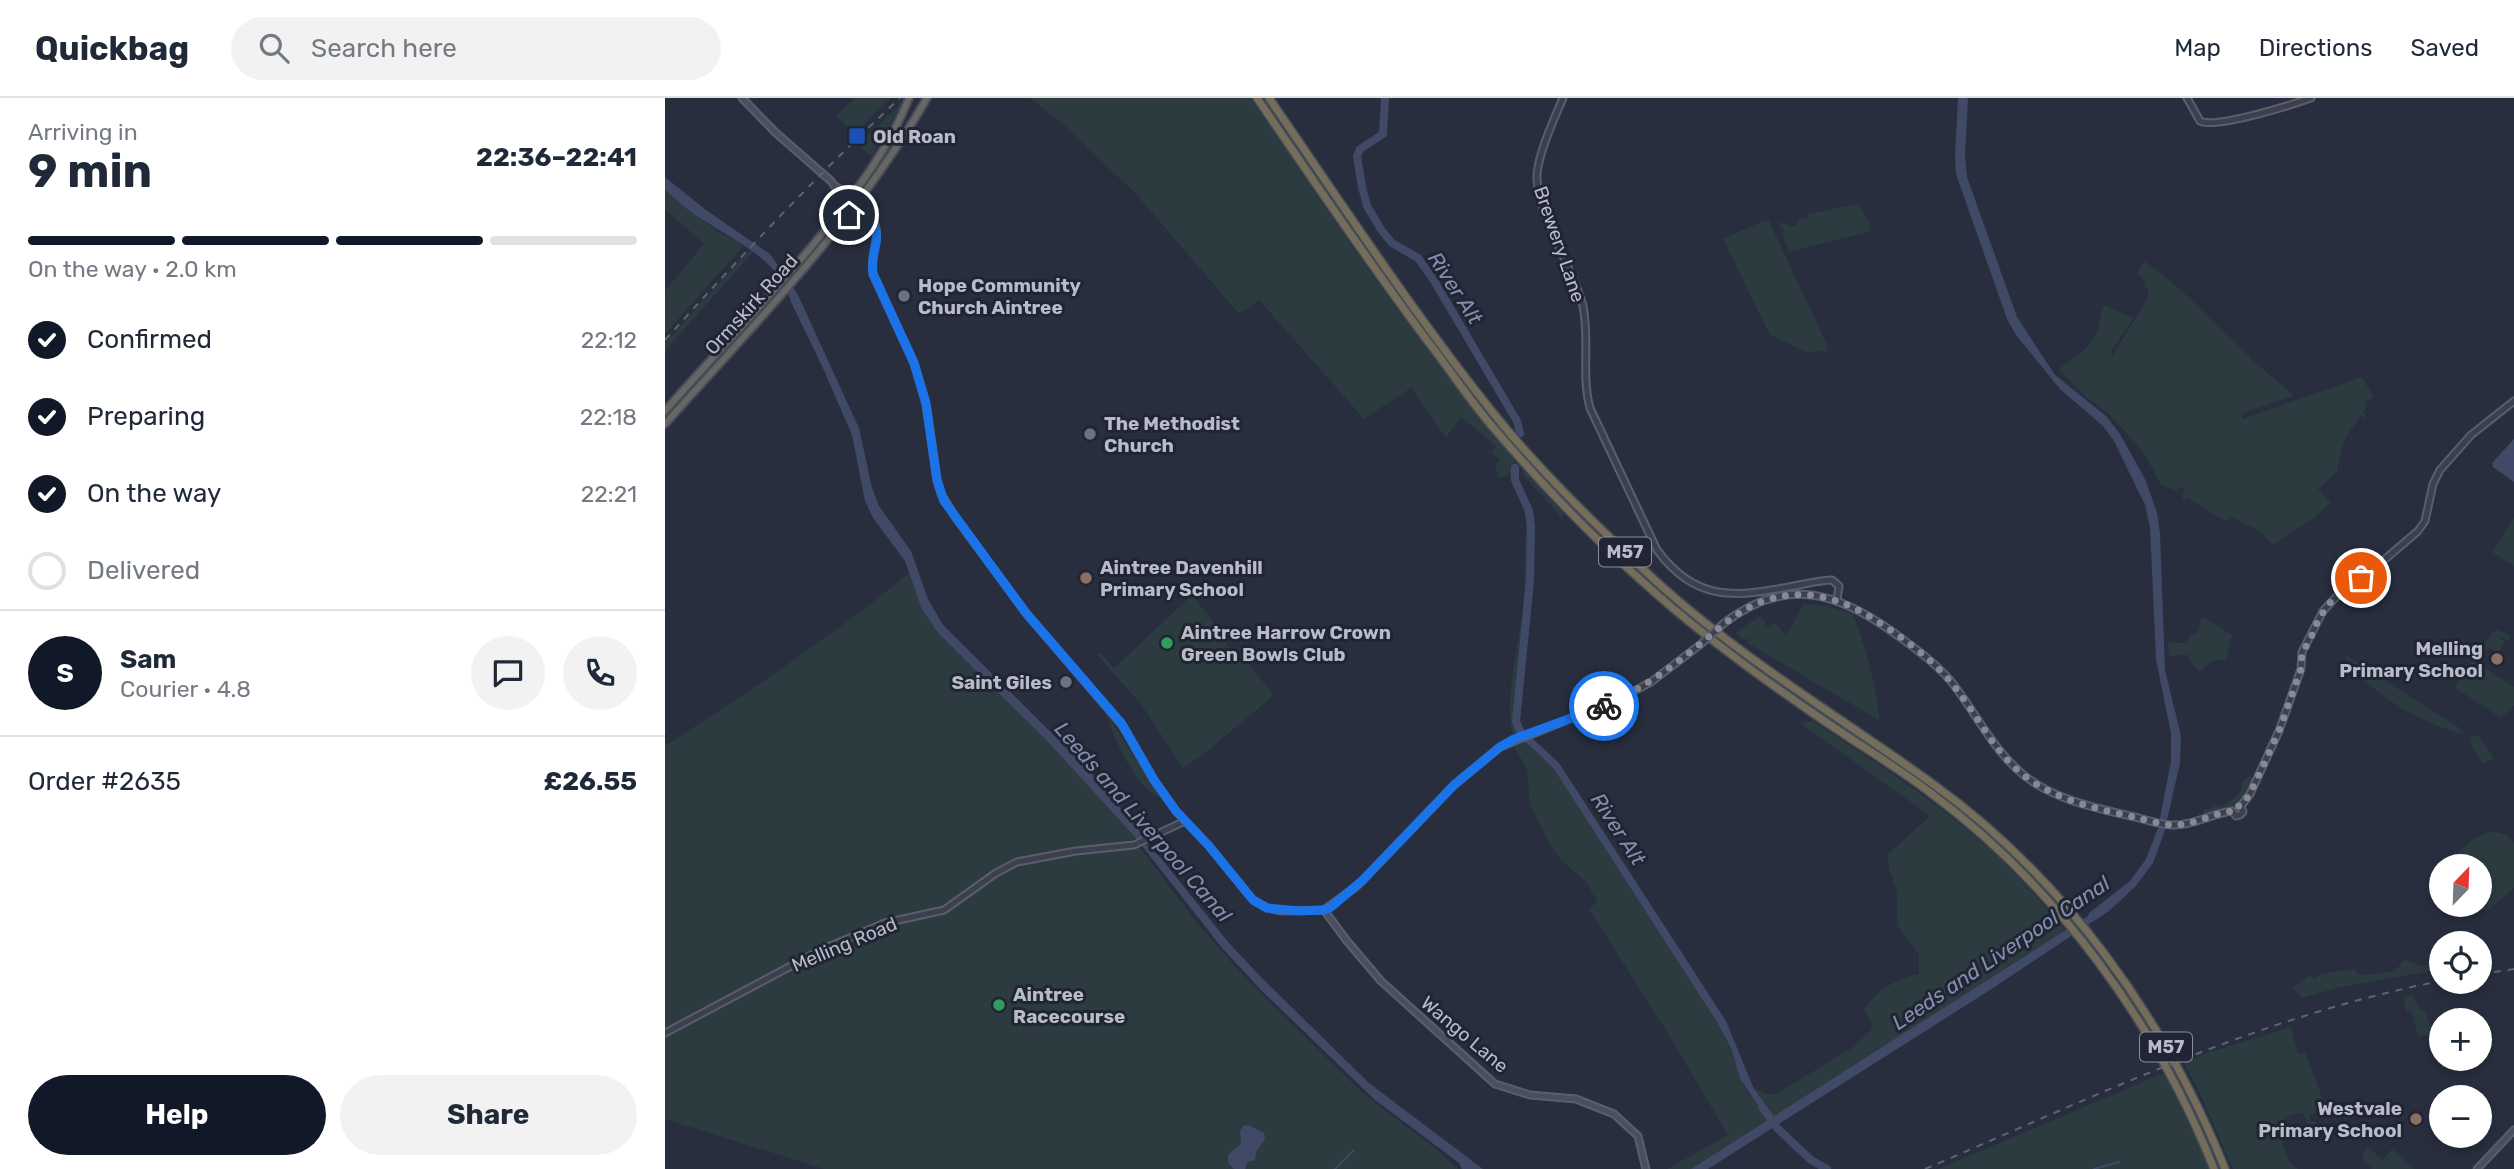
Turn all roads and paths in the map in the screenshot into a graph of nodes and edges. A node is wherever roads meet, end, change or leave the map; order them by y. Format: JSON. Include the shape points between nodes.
{"nodes":[{"id":1,"x":743,"y":98,"type":"edge"},
{"id":2,"x":909,"y":98,"type":"edge"},
{"id":3,"x":927,"y":98,"type":"edge"},
{"id":4,"x":1257,"y":98,"type":"edge"},
{"id":5,"x":1269,"y":98,"type":"edge"},
{"id":6,"x":1563,"y":98,"type":"edge"},
{"id":7,"x":2187,"y":98,"type":"edge"},
{"id":8,"x":2311,"y":98,"type":"edge"},
{"id":9,"x":853,"y":202,"type":"junction"},
{"id":10,"x":863,"y":214,"type":"junction"},
{"id":11,"x":849,"y":215,"type":"junction"},
{"id":12,"x":875,"y":225,"type":"junction"},
{"id":13,"x":793,"y":276,"type":"junction"},
{"id":14,"x":779,"y":291,"type":"junction"},
{"id":15,"x":707,"y":364,"type":"junction"},
{"id":16,"x":715,"y":368,"type":"junction"},
{"id":17,"x":2514,"y":401,"type":"edge"},
{"id":18,"x":665,"y":411,"type":"edge"},
{"id":19,"x":665,"y":424,"type":"edge"},
{"id":20,"x":1837,"y":600,"type":"junction"},
{"id":21,"x":1185,"y":821,"type":"junction"},
{"id":22,"x":1324,"y":910,"type":"junction"},
{"id":23,"x":665,"y":1033,"type":"edge"},
{"id":24,"x":2514,"y":1130,"type":"edge"},
{"id":25,"x":1646,"y":1169,"type":"edge"},
{"id":26,"x":2214,"y":1169,"type":"edge"},
{"id":27,"x":2225,"y":1169,"type":"edge"},
{"id":28,"x":2477,"y":1169,"type":"edge"}],
"edges":[{"from":1,"to":9,"type":"main road"},
{"from":2,"to":9,"type":"highway","name":"Ormskirk Road"},
{"from":3,"to":9,"type":"highway","name":"Ormskirk Road"},
{"from":4,"to":26,"type":"highway","number":"M57","via":[[1488,422],[1551,492],[1642,582],[1703,634],[1933,794],[2003,856],[2066,922],[2126,1000],[2163,1060]]},
{"from":5,"to":27,"type":"highway","number":"M57","via":[[1494,415],[1556,484],[1711,629],[1934,785],[2045,884],[2133,994],[2171,1056]]},
{"from":6,"to":20,"type":"street","name":"Brewery Lane","via":[[1541,157],[1537,182],[1583,306],[1587,397],[1594,419],[1657,550],[1683,579],[1709,590],[1737,594],[1832,580],[1839,586]]},
{"from":7,"to":8,"type":"street","via":[[2200,121],[2207,124]]},
{"from":9,"to":10,"type":"main road"},
{"from":9,"to":11,"type":"highway","name":"Ormskirk Road"},
{"from":9,"to":12,"type":"main road","via":[[873,216]]},
{"from":9,"to":13,"type":"highway","name":"Ormskirk Road"},
{"from":10,"to":11,"type":"main road"},
{"from":10,"to":12,"type":"main road"},
{"from":11,"to":13,"type":"highway","name":"Ormskirk Road"},
{"from":12,"to":21,"type":"main road","via":[[873,274],[914,363],[944,501],[1026,613],[1122,724],[1154,780]]},
{"from":13,"to":14,"type":"highway","name":"Ormskirk Road"},
{"from":14,"to":15,"type":"highway","name":"Ormskirk Road"},
{"from":14,"to":16,"type":"highway","name":"Ormskirk Road"},
{"from":15,"to":16,"type":"highway"},
{"from":15,"to":18,"type":"highway","name":"Ormskirk Road"},
{"from":16,"to":19,"type":"highway","name":"Ormskirk Road"},
{"from":17,"to":20,"type":"street","via":[[2471,435],[2440,470],[2418,531],[2323,611],[2302,652],[2301,669],[2279,731],[2240,815],[2232,811],[2170,825],[2050,792],[2010,762],[1935,664],[1869,615]]},
{"from":20,"to":22,"type":"street","bridge":true,"via":[[1806,595],[1751,606],[1650,682],[1586,714],[1500,747],[1454,785],[1363,880]]},
{"from":21,"to":22,"type":"main road","via":[[1253,900],[1282,911]]},
{"from":21,"to":23,"type":"street","name":"Melling Road","via":[[1137,844],[1017,862],[944,909],[885,923],[821,950]]},
{"from":22,"to":25,"type":"main road","name":"Wango Lane","via":[[1381,981],[1495,1084],[1530,1095],[1576,1099],[1613,1114],[1638,1136]]},
{"from":24,"to":28,"type":"main road"}]}
